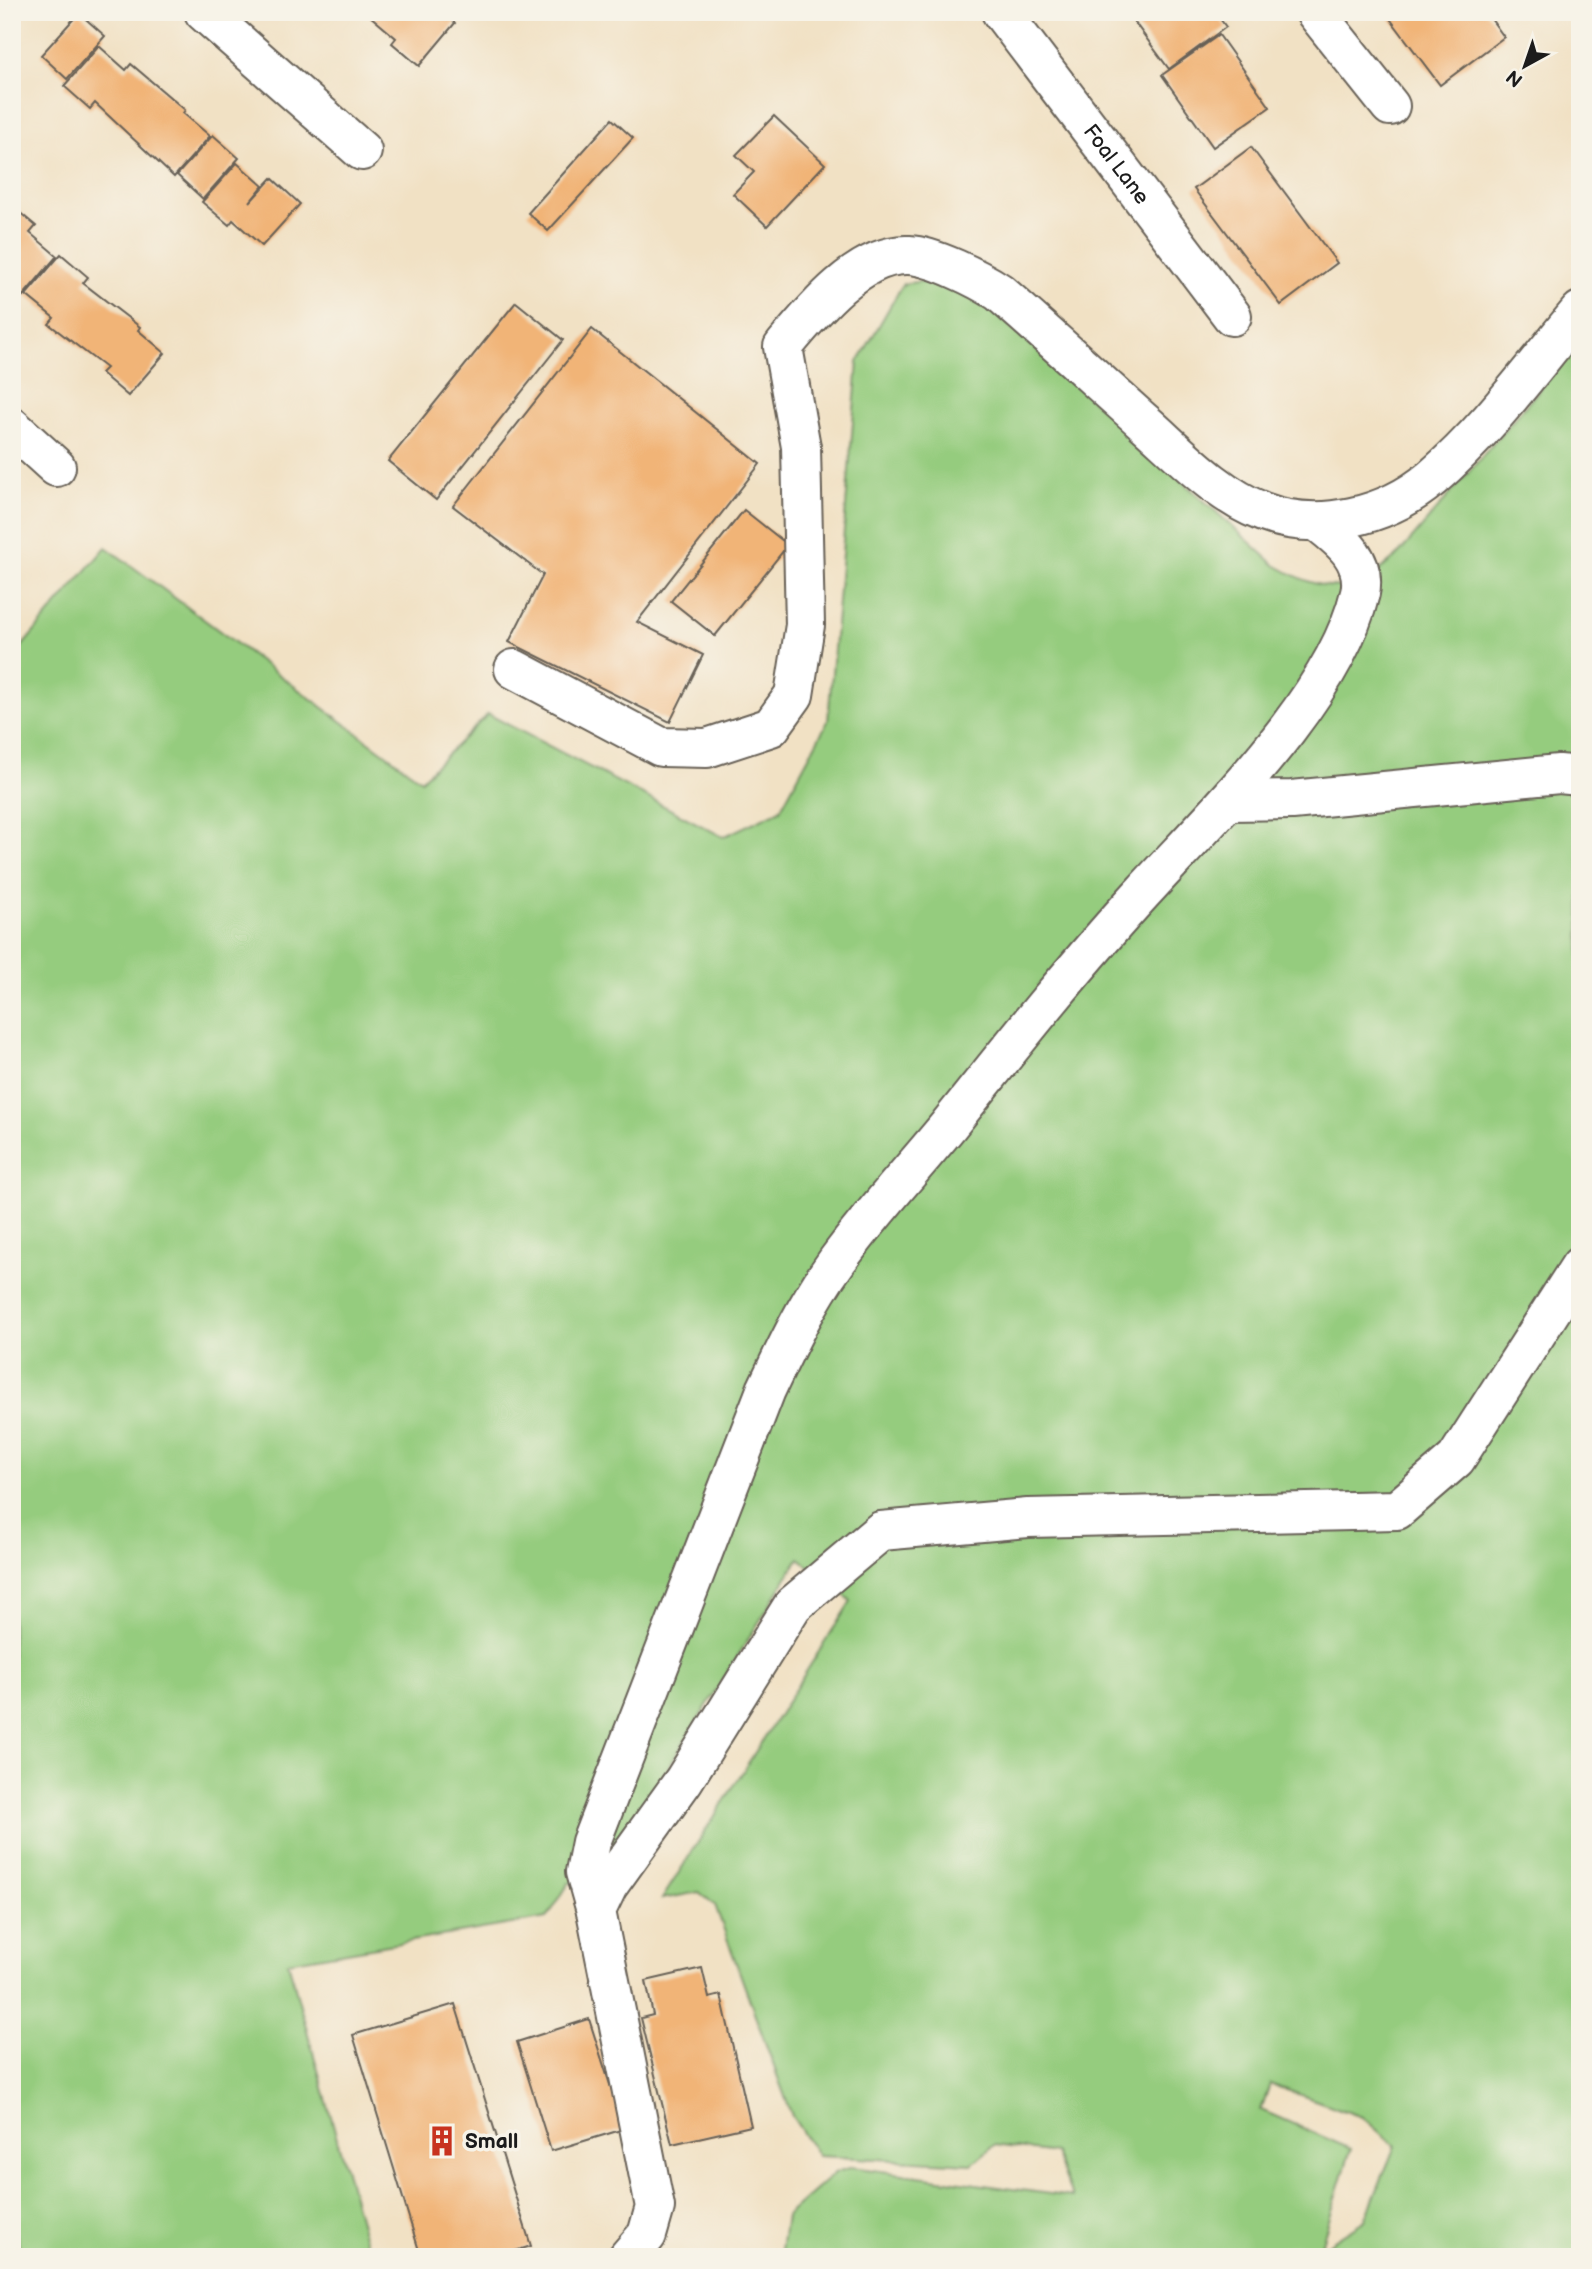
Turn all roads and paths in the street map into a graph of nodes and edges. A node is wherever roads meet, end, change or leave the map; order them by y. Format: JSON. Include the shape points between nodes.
{"nodes":[{"id":1,"x":204,"y":12,"type":"edge"},
{"id":2,"x":1001,"y":12,"type":"edge"},
{"id":3,"x":1315,"y":12,"type":"edge"},
{"id":4,"x":1390,"y":106,"type":"dead end"},
{"id":5,"x":362,"y":150,"type":"dead end"},
{"id":6,"x":1580,"y":311,"type":"edge"},
{"id":7,"x":1231,"y":316,"type":"dead end"},
{"id":8,"x":12,"y":427,"type":"edge"},
{"id":9,"x":56,"y":467,"type":"dead end"},
{"id":10,"x":1319,"y":523,"type":"junction"},
{"id":11,"x":514,"y":669,"type":"dead end"},
{"id":12,"x":1580,"y":776,"type":"edge"},
{"id":13,"x":1230,"y":801,"type":"junction"},
{"id":14,"x":1580,"y":1266,"type":"edge"},
{"id":15,"x":596,"y":1911,"type":"junction"},
{"id":16,"x":646,"y":2249,"type":"edge"}],
"edges":[{"from":1,"to":5,"type":"street"},
{"from":2,"to":7,"type":"street","name":"Foal Lane"},
{"from":3,"to":4,"type":"street"},
{"from":6,"to":10,"type":"street","via":[[1474,437],[1430,480],[1387,506]]},
{"from":8,"to":9,"type":"street"},
{"from":10,"to":11,"type":"street","via":[[1263,513],[1229,494],[999,292],[974,276],[909,255],[870,263],[821,301],[783,347],[801,447],[805,625],[794,695],[771,726],[707,748],[661,747]]},
{"from":10,"to":13,"type":"street","via":[[1345,543],[1357,561],[1361,591],[1322,676]]},
{"from":12,"to":13,"type":"street"},
{"from":13,"to":15,"type":"street","via":[[1143,892],[1033,1019],[837,1260],[796,1325],[766,1390],[591,1842],[585,1872]]},
{"from":14,"to":15,"type":"street","via":[[1455,1459],[1398,1510],[1028,1518],[881,1531],[793,1605]]},
{"from":15,"to":16,"type":"street","via":[[654,2207]]}]}
